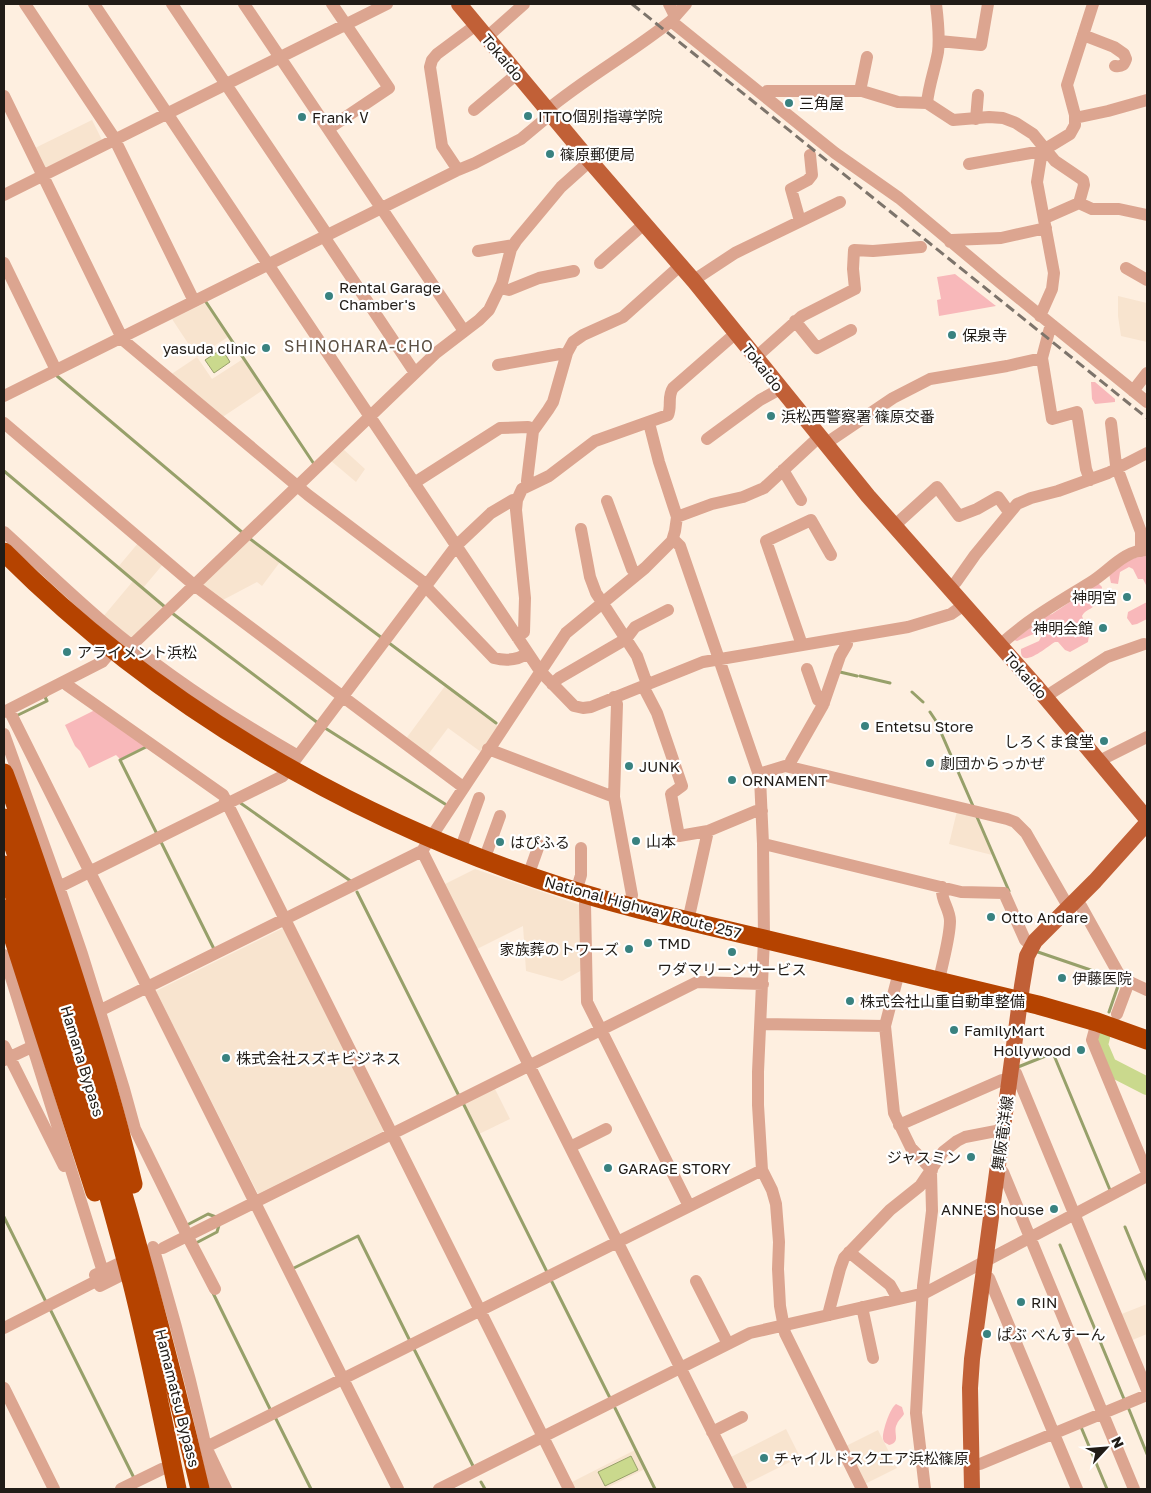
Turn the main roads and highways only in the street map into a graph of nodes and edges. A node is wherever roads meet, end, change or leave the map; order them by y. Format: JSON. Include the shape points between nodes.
{"nodes":[{"id":1,"x":459,"y":4,"type":"edge"},
{"id":2,"x":4,"y":552,"type":"edge"},
{"id":3,"x":4,"y":558,"type":"edge"},
{"id":4,"x":31,"y":580,"type":"junction"},
{"id":5,"x":4,"y":773,"type":"edge"},
{"id":6,"x":4,"y":818,"type":"edge"},
{"id":7,"x":1147,"y":819,"type":"edge"},
{"id":8,"x":1147,"y":823,"type":"edge"},
{"id":9,"x":4,"y":865,"type":"edge"},
{"id":10,"x":4,"y":909,"type":"edge"},
{"id":11,"x":1020,"y":1000,"type":"junction"},
{"id":12,"x":1147,"y":1040,"type":"edge"},
{"id":13,"x":146,"y":1309,"type":"junction"},
{"id":14,"x":177,"y":1489,"type":"edge"},
{"id":15,"x":200,"y":1489,"type":"edge"},
{"id":16,"x":972,"y":1489,"type":"edge"}],
"edges":[{"from":1,"to":7,"type":"main road","name":"Tokaido","via":[[694,280],[822,441],[1046,697]]},
{"from":2,"to":4,"type":"highway","name":"National Highway Route 257"},
{"from":3,"to":4,"type":"highway","name":"National Highway Route 257"},
{"from":4,"to":11,"type":"highway","name":"National Highway Route 257","via":[[204,715],[294,762],[426,844],[460,850],[528,876],[629,907]]},
{"from":5,"to":13,"type":"highway","via":[[93,1014],[153,1253]]},
{"from":6,"to":13,"type":"highway","name":"Hamana Bypass","via":[[95,1097]]},
{"from":8,"to":11,"type":"main road","name":"舞阪竜洋線","via":[[1032,945],[1027,956]]},
{"from":9,"to":13,"type":"highway","name":"Hamana Bypass","via":[[81,1102],[117,1228]]},
{"from":10,"to":13,"type":"highway","via":[[40,1043],[86,1166],[113,1271]]},
{"from":11,"to":12,"type":"highway","name":"National Highway Route 257"},
{"from":11,"to":16,"type":"main road","name":"舞阪竜洋線","via":[[970,1373]]},
{"from":13,"to":14,"type":"highway","name":"Hamamatsu Bypass"},
{"from":13,"to":15,"type":"highway","name":"Hamamatsu Bypass"}]}
